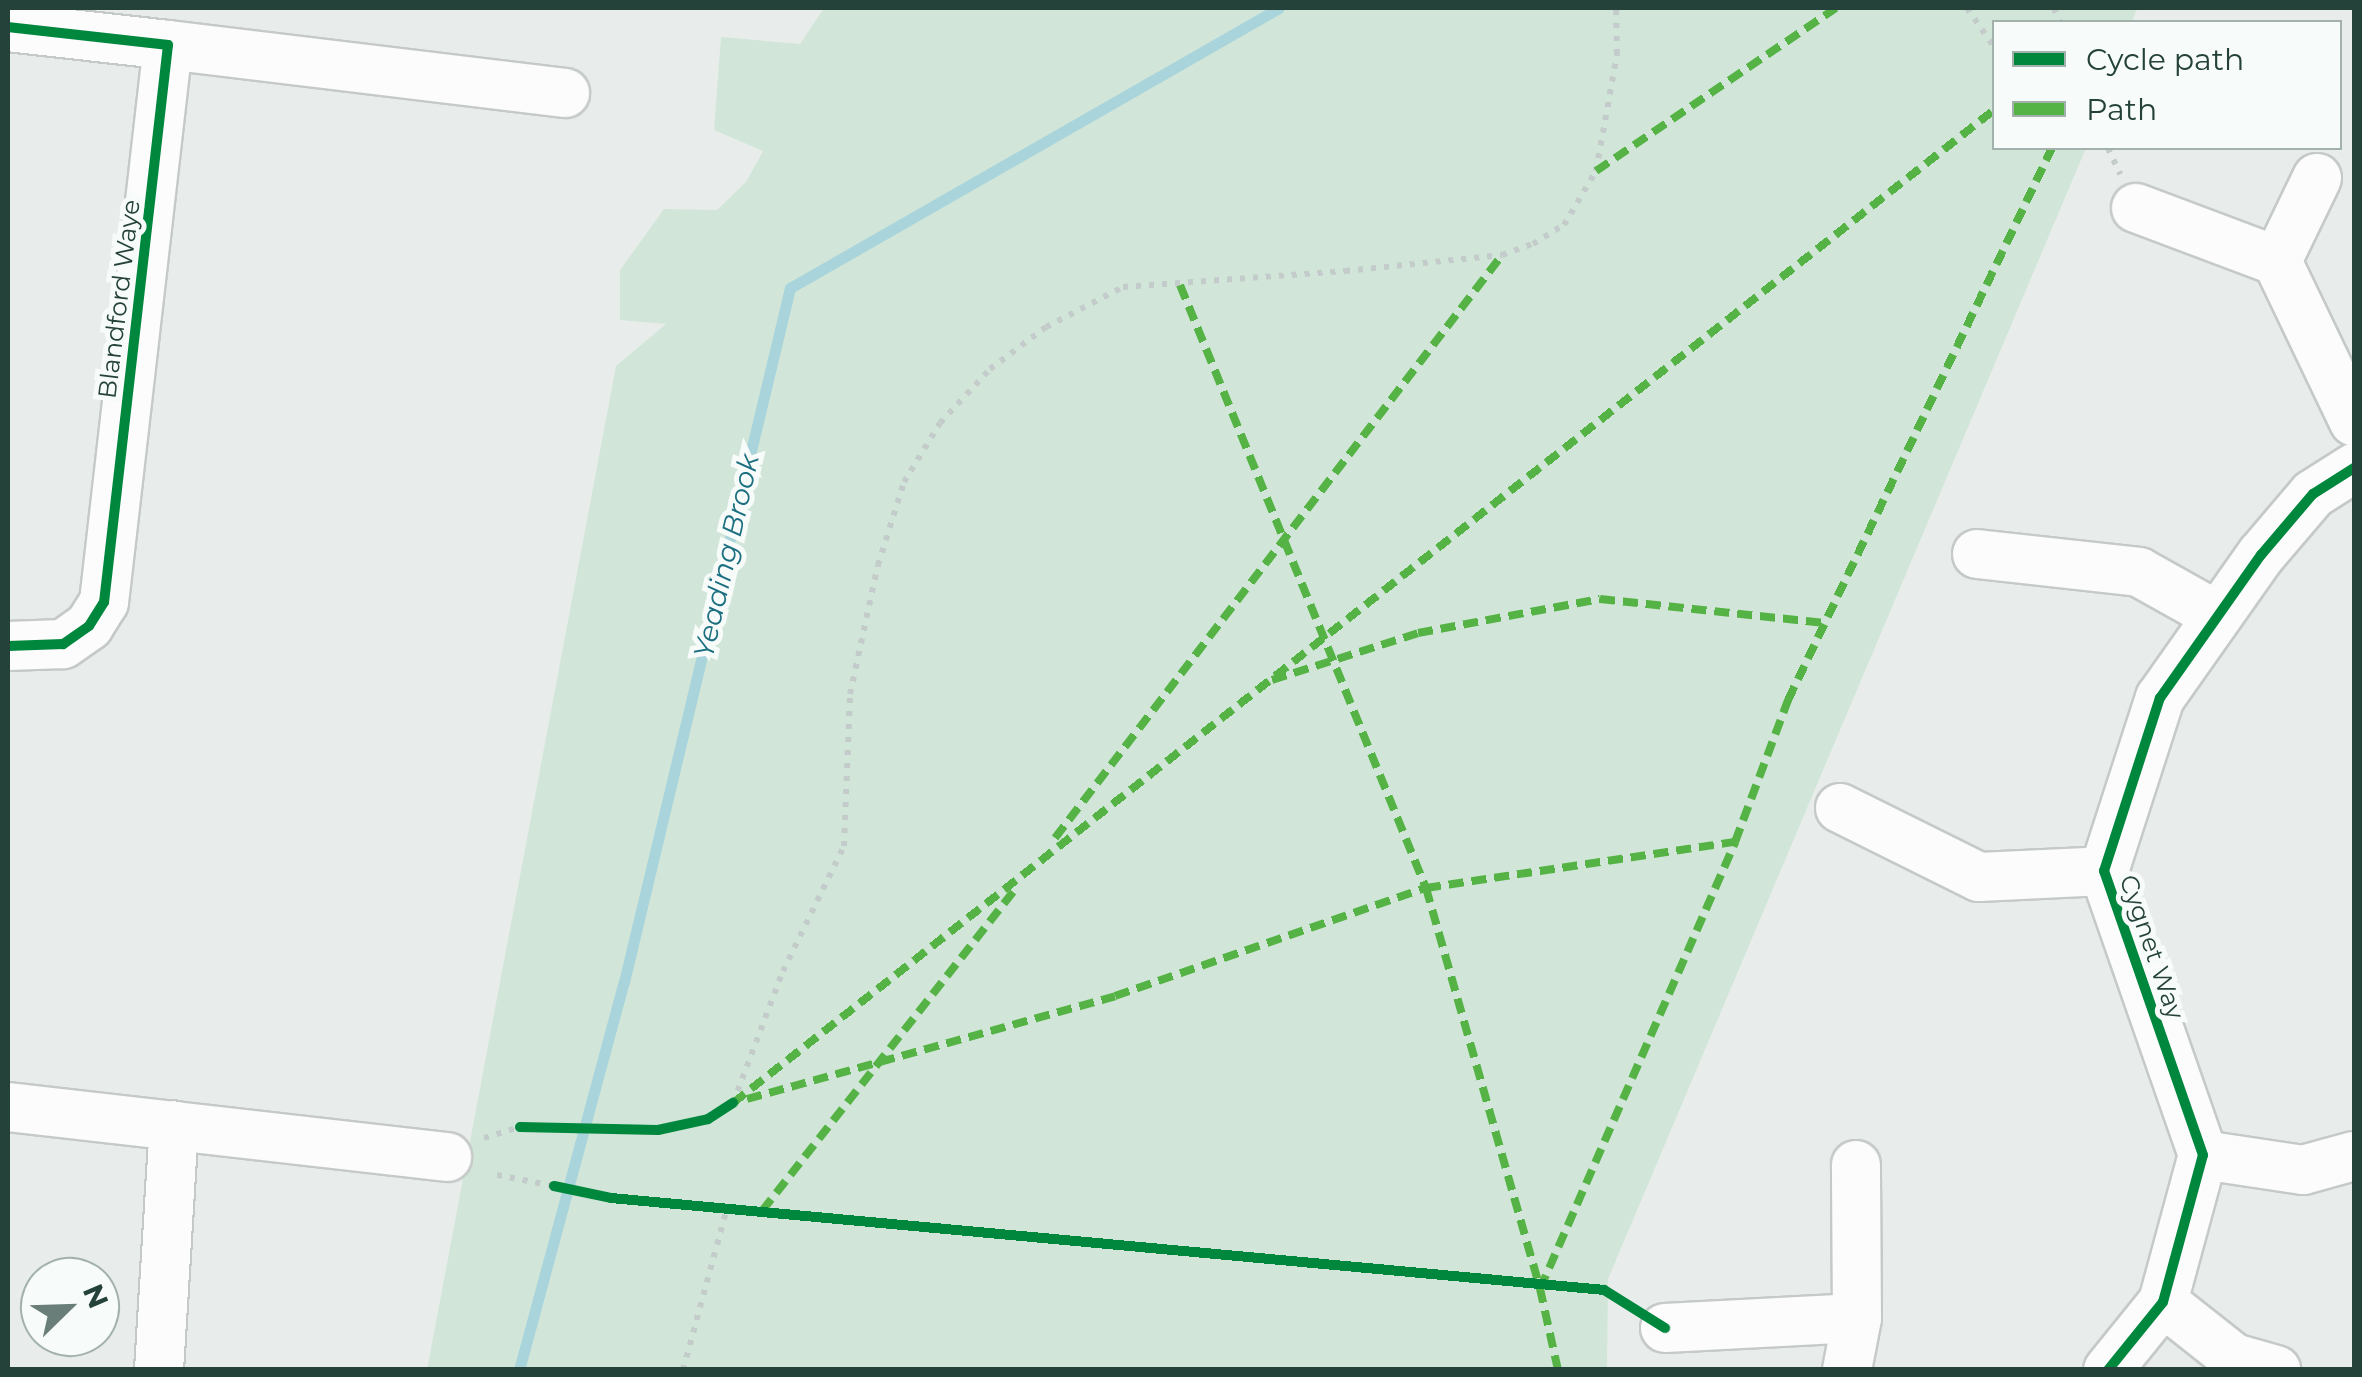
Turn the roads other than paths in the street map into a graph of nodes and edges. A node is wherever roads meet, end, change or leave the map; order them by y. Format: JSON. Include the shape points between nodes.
{"nodes":[{"id":1,"x":8,"y":27,"type":"edge"},
{"id":2,"x":168,"y":46,"type":"junction"},
{"id":3,"x":565,"y":93,"type":"dead end"},
{"id":4,"x":2318,"y":178,"type":"dead end"},
{"id":5,"x":2136,"y":208,"type":"dead end"},
{"id":6,"x":2277,"y":260,"type":"junction"},
{"id":7,"x":2354,"y":422,"type":"edge"},
{"id":8,"x":2354,"y":468,"type":"edge"},
{"id":9,"x":1977,"y":554,"type":"dead end"},
{"id":10,"x":2214,"y":614,"type":"junction"},
{"id":11,"x":8,"y":646,"type":"edge"},
{"id":12,"x":1840,"y":808,"type":"dead end"},
{"id":13,"x":2104,"y":871,"type":"junction"},
{"id":14,"x":8,"y":1108,"type":"edge"},
{"id":15,"x":174,"y":1125,"type":"junction"},
{"id":16,"x":2203,"y":1155,"type":"junction"},
{"id":17,"x":2354,"y":1156,"type":"edge"},
{"id":18,"x":447,"y":1157,"type":"road end"},
{"id":19,"x":1856,"y":1164,"type":"dead end"},
{"id":20,"x":2163,"y":1302,"type":"junction"},
{"id":21,"x":1857,"y":1318,"type":"junction"},
{"id":22,"x":1665,"y":1328,"type":"dead end"},
{"id":23,"x":159,"y":1370,"type":"edge"},
{"id":24,"x":1847,"y":1370,"type":"edge"},
{"id":25,"x":2108,"y":1370,"type":"edge"},
{"id":26,"x":2276,"y":1370,"type":"edge"}],
"edges":[{"from":1,"to":2,"type":"street"},
{"from":2,"to":3,"type":"street"},
{"from":2,"to":11,"type":"street","name":"Blandford Waye","via":[[104,602],[89,626],[63,644]]},
{"from":4,"to":6,"type":"street"},
{"from":5,"to":6,"type":"street"},
{"from":6,"to":7,"type":"street"},
{"from":8,"to":10,"type":"street","name":"Cygnet Way","via":[[2312,494]]},
{"from":9,"to":10,"type":"street","via":[[2139,572]]},
{"from":10,"to":13,"type":"street","name":"Cygnet Way","via":[[2160,698]]},
{"from":12,"to":13,"type":"street","via":[[1979,877]]},
{"from":13,"to":16,"type":"street","name":"Cygnet Way"},
{"from":14,"to":15,"type":"street"},
{"from":15,"to":18,"type":"street"},
{"from":15,"to":23,"type":"street"},
{"from":16,"to":17,"type":"street","via":[[2303,1170]]},
{"from":16,"to":20,"type":"street"},
{"from":19,"to":21,"type":"street"},
{"from":20,"to":25,"type":"street"},
{"from":20,"to":26,"type":"street","via":[[2234,1358]]},
{"from":21,"to":22,"type":"street"},
{"from":21,"to":24,"type":"street"}]}
